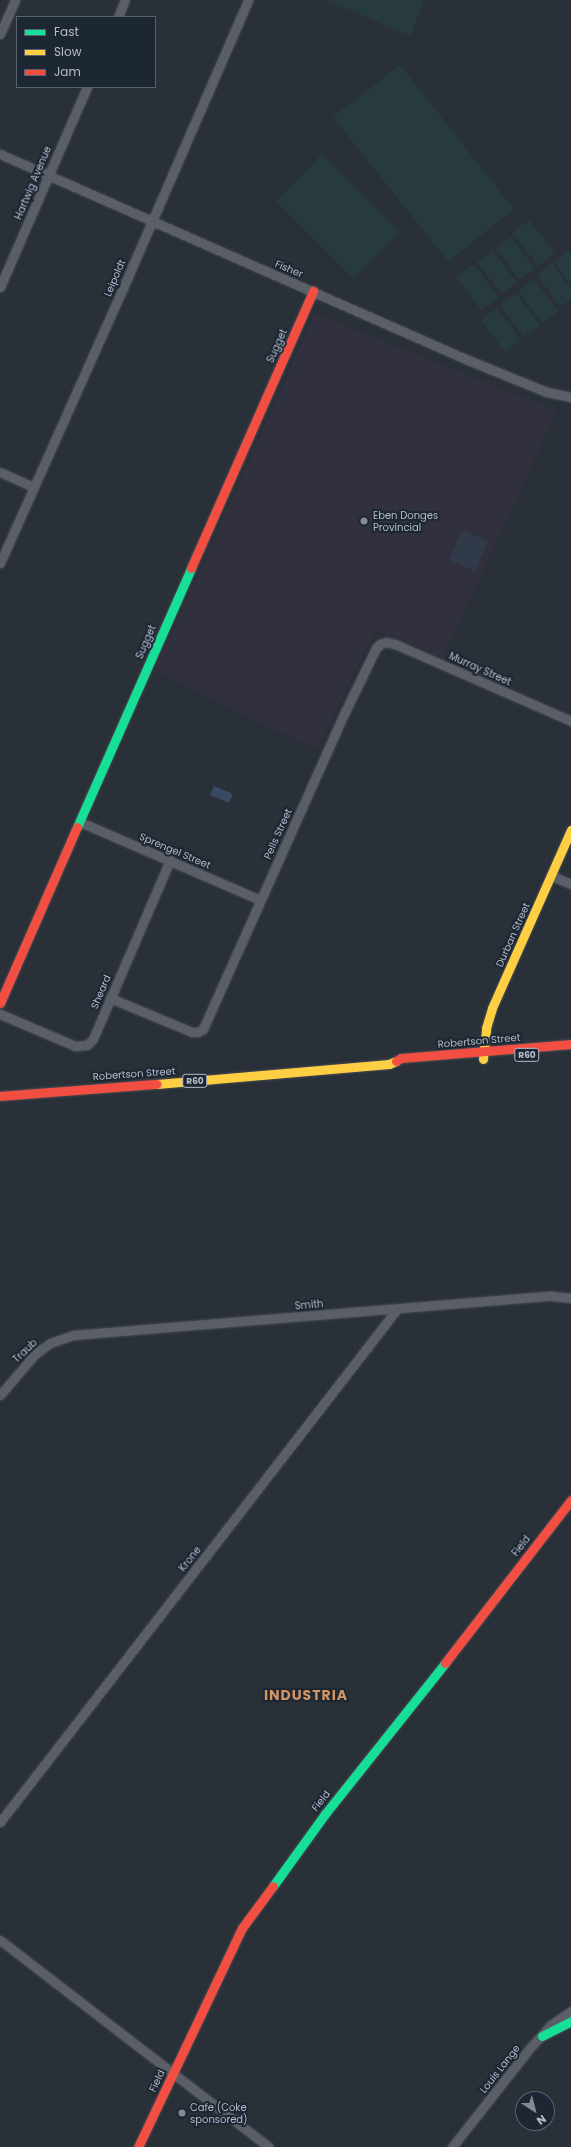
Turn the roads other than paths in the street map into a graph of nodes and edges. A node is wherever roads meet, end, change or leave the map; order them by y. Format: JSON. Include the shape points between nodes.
{"nodes":[{"id":1,"x":15,"y":0,"type":"edge"},
{"id":2,"x":125,"y":0,"type":"edge"},
{"id":3,"x":248,"y":0,"type":"edge"},
{"id":4,"x":118,"y":16,"type":"edge"},
{"id":5,"x":0,"y":34,"type":"edge"},
{"id":6,"x":87,"y":88,"type":"edge"},
{"id":7,"x":0,"y":154,"type":"edge"},
{"id":8,"x":48,"y":176,"type":"junction"},
{"id":9,"x":151,"y":221,"type":"junction"},
{"id":10,"x":0,"y":287,"type":"edge"},
{"id":11,"x":313,"y":291,"type":"junction"},
{"id":12,"x":571,"y":397,"type":"edge"},
{"id":13,"x":0,"y":472,"type":"edge"},
{"id":14,"x":34,"y":488,"type":"junction"},
{"id":15,"x":0,"y":563,"type":"edge"},
{"id":16,"x":380,"y":644,"type":"joint"},
{"id":17,"x":571,"y":721,"type":"edge"},
{"id":18,"x":80,"y":822,"type":"junction"},
{"id":19,"x":571,"y":830,"type":"edge"},
{"id":20,"x":170,"y":860,"type":"junction"},
{"id":21,"x":552,"y":876,"type":"junction"},
{"id":22,"x":571,"y":884,"type":"edge"},
{"id":23,"x":260,"y":900,"type":"junction"},
{"id":24,"x":110,"y":998,"type":"junction"},
{"id":25,"x":0,"y":1003,"type":"edge"},
{"id":26,"x":0,"y":1014,"type":"edge"},
{"id":27,"x":571,"y":1044,"type":"edge"},
{"id":28,"x":571,"y":1052,"type":"edge"},
{"id":29,"x":483,"y":1055,"type":"junction"},
{"id":30,"x":0,"y":1096,"type":"edge"},
{"id":31,"x":571,"y":1298,"type":"edge"},
{"id":32,"x":397,"y":1309,"type":"junction"},
{"id":33,"x":50,"y":1343,"type":"joint"},
{"id":34,"x":0,"y":1395,"type":"edge"},
{"id":35,"x":571,"y":1500,"type":"edge"},
{"id":36,"x":0,"y":1822,"type":"edge"},
{"id":37,"x":0,"y":1940,"type":"edge"},
{"id":38,"x":571,"y":2011,"type":"edge"},
{"id":39,"x":571,"y":2021,"type":"edge"},
{"id":40,"x":542,"y":2036,"type":"junction"},
{"id":41,"x":173,"y":2073,"type":"junction"},
{"id":42,"x":138,"y":2147,"type":"edge"},
{"id":43,"x":269,"y":2147,"type":"edge"},
{"id":44,"x":452,"y":2147,"type":"edge"}],
"edges":[{"from":1,"to":5,"type":"street"},
{"from":2,"to":4,"type":"street"},
{"from":3,"to":9,"type":"street","name":"Leipoldt"},
{"from":6,"to":8,"type":"street","name":"Hartwig Avenue"},
{"from":7,"to":8,"type":"street","name":"Fisher"},
{"from":8,"to":9,"type":"street","name":"Fisher"},
{"from":8,"to":10,"type":"street","name":"Hartwig Avenue"},
{"from":9,"to":11,"type":"street","name":"Fisher"},
{"from":9,"to":14,"type":"street","name":"Leipoldt"},
{"from":11,"to":12,"type":"street","name":"Fisher","via":[[509,377],[547,392]]},
{"from":11,"to":18,"type":"street","name":"Sugget"},
{"from":13,"to":14,"type":"street"},
{"from":14,"to":15,"type":"street","name":"Leipoldt"},
{"from":16,"to":17,"type":"street","name":"Murray Street","via":[[395,644]]},
{"from":16,"to":23,"type":"street","name":"Pells Street","via":[[344,714]]},
{"from":18,"to":20,"type":"street","name":"Sprengel Street"},
{"from":18,"to":25,"type":"street","name":"Sugget"},
{"from":19,"to":21,"type":"street","name":"Durban Street"},
{"from":20,"to":23,"type":"street","name":"Sprengel Street"},
{"from":20,"to":24,"type":"street","name":"Sheard"},
{"from":21,"to":22,"type":"street"},
{"from":21,"to":29,"type":"street","name":"Durban Street","via":[[492,1008],[486,1028]]},
{"from":23,"to":24,"type":"street","name":"Pells Street","via":[[205,1027],[198,1032],[192,1032]]},
{"from":24,"to":26,"type":"street","name":"Sheard","via":[[92,1039],[82,1047]]},
{"from":27,"to":29,"type":"street","name":"Robertson Street","number":"R60"},
{"from":28,"to":29,"type":"street","name":"Robertson Street","number":"R60"},
{"from":29,"to":30,"type":"street","name":"Robertson Street","number":"R60","via":[[401,1058],[389,1064]]},
{"from":31,"to":32,"type":"street","name":"Smith","via":[[552,1296]]},
{"from":32,"to":33,"type":"street","name":"Smith","via":[[73,1335]]},
{"from":32,"to":36,"type":"street","name":"Krone"},
{"from":33,"to":34,"type":"street","name":"Traub","via":[[27,1362]]},
{"from":35,"to":41,"type":"street","name":"Field","via":[[325,1814],[256,1908],[232,1947]]},
{"from":37,"to":41,"type":"street"},
{"from":38,"to":40,"type":"street","name":"Louis Lange","via":[[551,2025]]},
{"from":39,"to":40,"type":"street"},
{"from":40,"to":44,"type":"street","name":"Louis Lange"},
{"from":41,"to":42,"type":"street","name":"Field"},
{"from":41,"to":43,"type":"street"}]}
